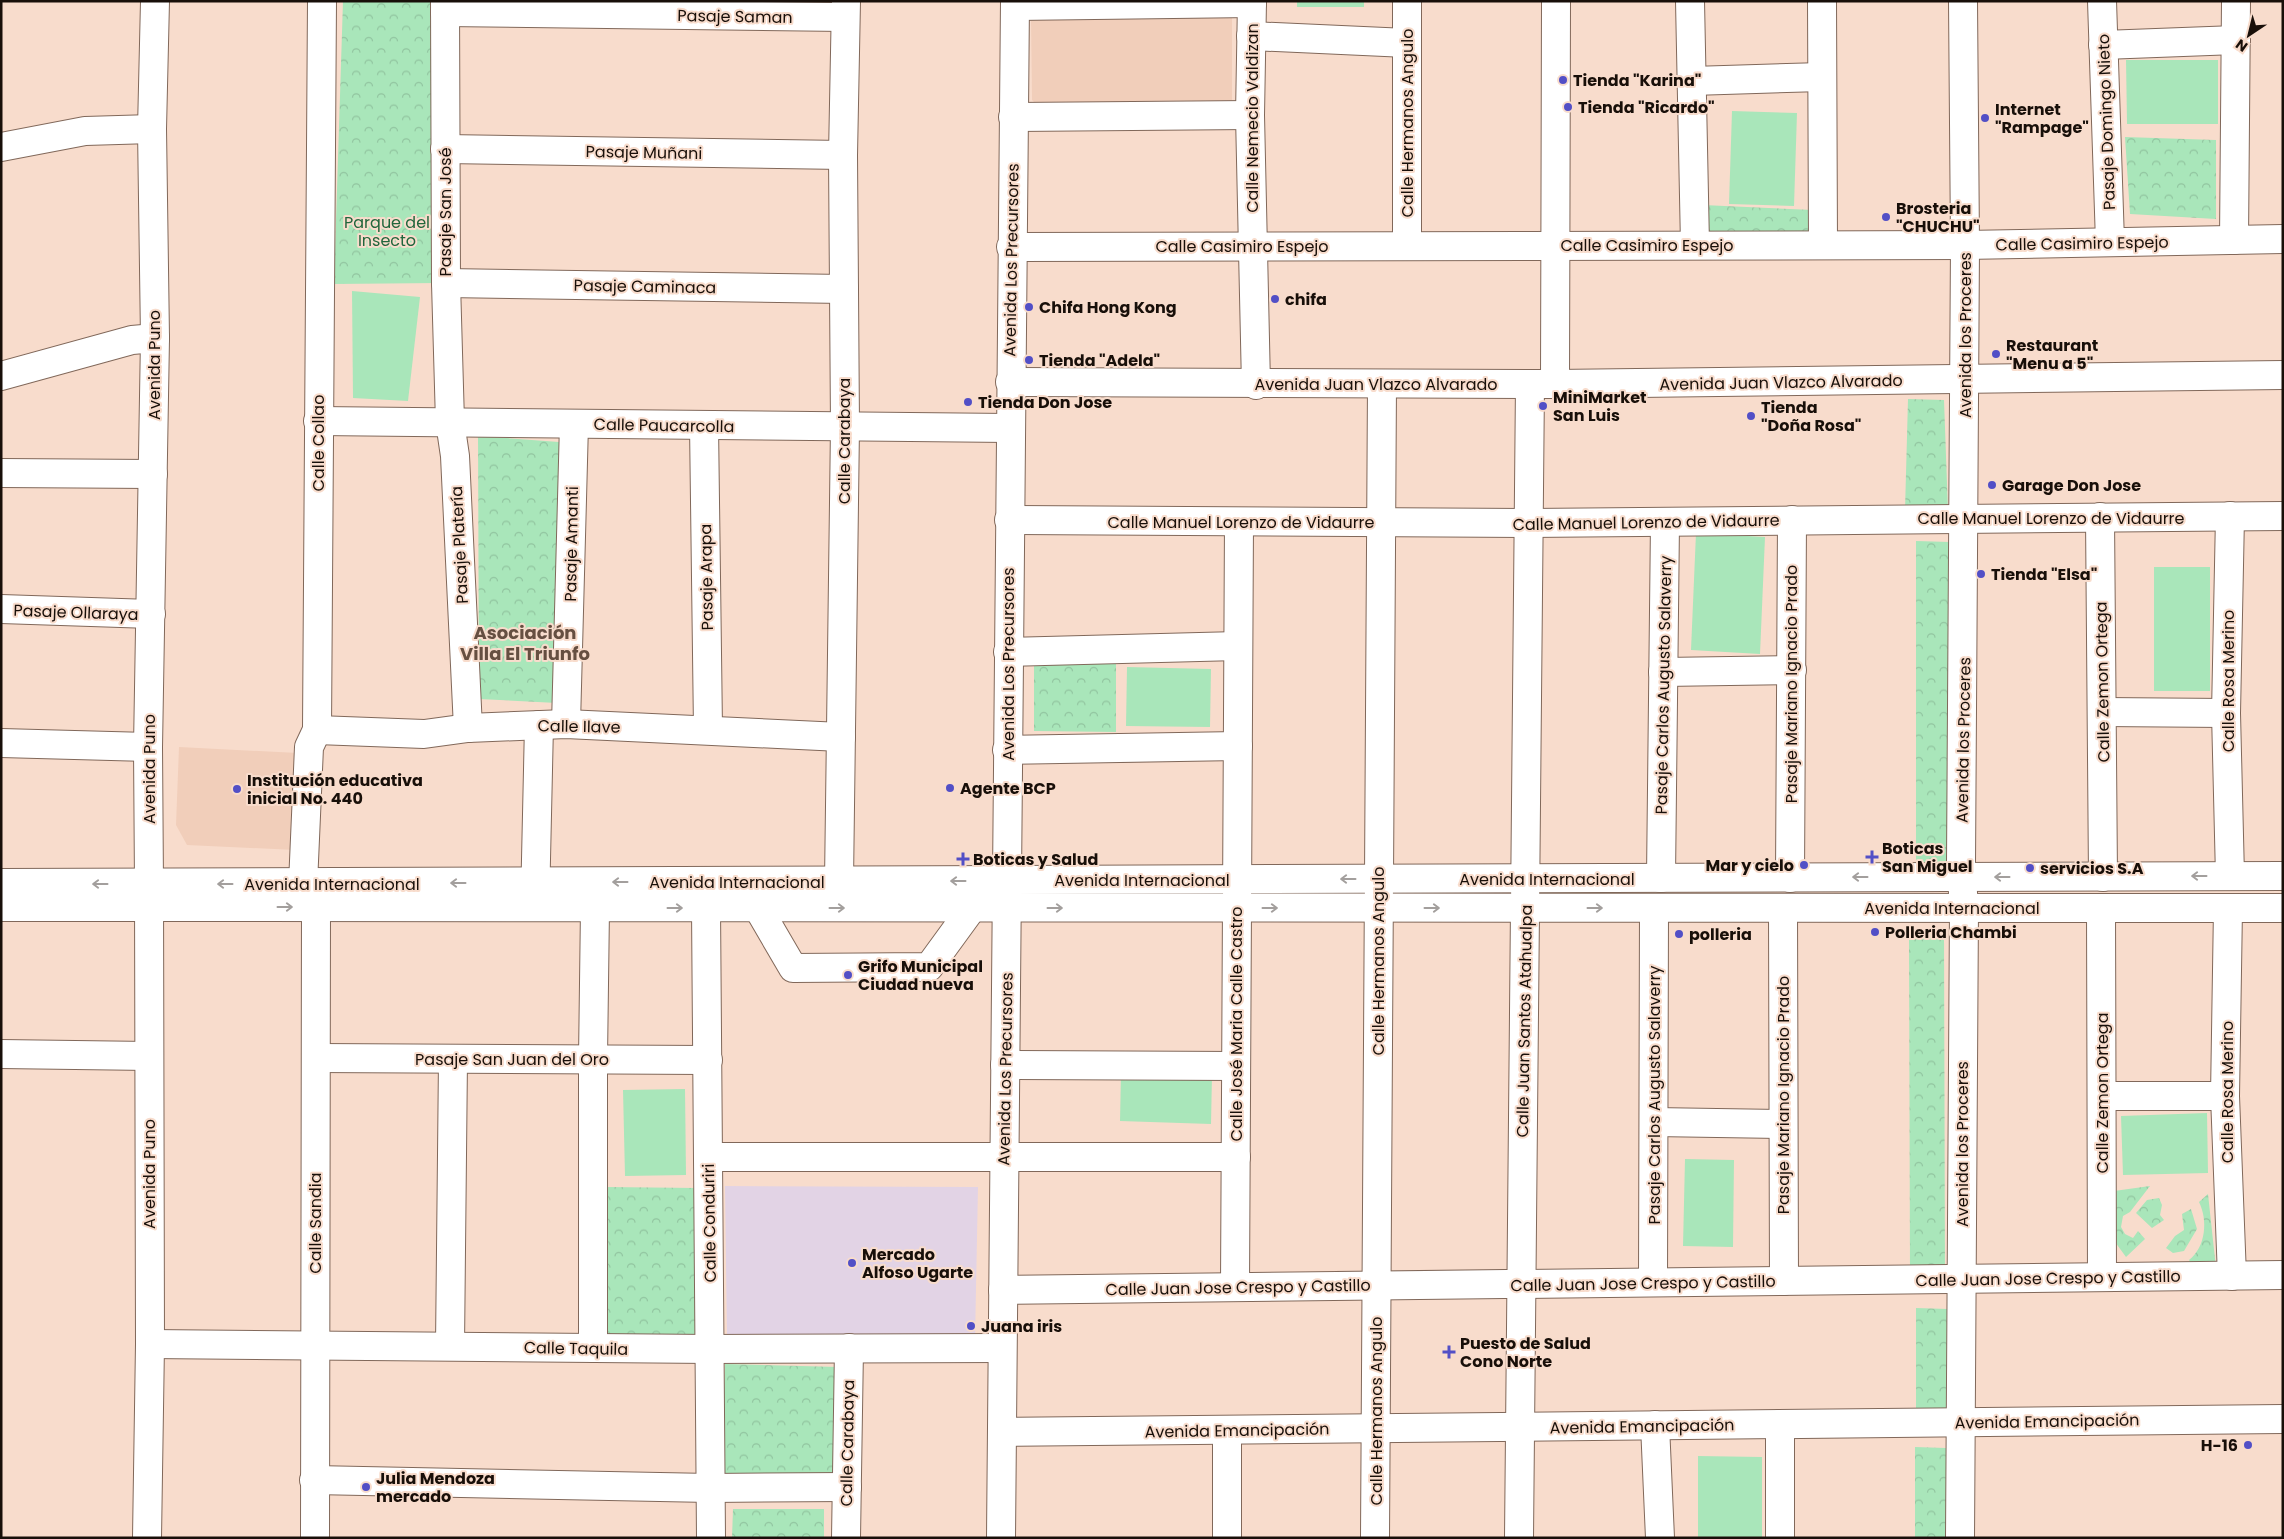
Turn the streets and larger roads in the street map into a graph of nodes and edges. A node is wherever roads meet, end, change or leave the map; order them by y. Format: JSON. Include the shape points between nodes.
{"nodes":[{"id":1,"x":155,"y":1,"type":"edge"},
{"id":2,"x":322,"y":1,"type":"edge"},
{"id":3,"x":1407,"y":1,"type":"edge"},
{"id":4,"x":1556,"y":1,"type":"edge"},
{"id":5,"x":1690,"y":1,"type":"edge"},
{"id":6,"x":1822,"y":1,"type":"edge"},
{"id":7,"x":1963,"y":1,"type":"edge"},
{"id":8,"x":2102,"y":1,"type":"edge"},
{"id":9,"x":2236,"y":1,"type":"edge"},
{"id":10,"x":1252,"y":2,"type":"edge"},
{"id":11,"x":1015,"y":4,"type":"edge"},
{"id":12,"x":446,"y":7,"type":"edge"},
{"id":13,"x":846,"y":9,"type":"edge"},
{"id":14,"x":1251,"y":36,"type":"junction"},
{"id":15,"x":2236,"y":40,"type":"junction"},
{"id":16,"x":1407,"y":43,"type":"junction"},
{"id":17,"x":2103,"y":45,"type":"junction"},
{"id":18,"x":1822,"y":77,"type":"junction"},
{"id":19,"x":1692,"y":80,"type":"junction"},
{"id":20,"x":1250,"y":115,"type":"junction"},
{"id":21,"x":1013,"y":117,"type":"junction"},
{"id":22,"x":152,"y":129,"type":"junction"},
{"id":23,"x":1,"y":147,"type":"edge"},
{"id":24,"x":445,"y":149,"type":"junction"},
{"id":25,"x":843,"y":154,"type":"junction"},
{"id":26,"x":2283,"y":239,"type":"edge"},
{"id":27,"x":2234,"y":240,"type":"junction"},
{"id":28,"x":2110,"y":242,"type":"junction"},
{"id":29,"x":1407,"y":245,"type":"junction"},
{"id":30,"x":1695,"y":245,"type":"junction"},
{"id":31,"x":1823,"y":245,"type":"junction"},
{"id":32,"x":1966,"y":245,"type":"junction"},
{"id":33,"x":1011,"y":246,"type":"junction"},
{"id":34,"x":1253,"y":246,"type":"junction"},
{"id":35,"x":1556,"y":246,"type":"junction"},
{"id":36,"x":446,"y":283,"type":"junction"},
{"id":37,"x":844,"y":289,"type":"junction"},
{"id":38,"x":155,"y":338,"type":"junction"},
{"id":39,"x":2283,"y":375,"type":"edge"},
{"id":40,"x":1,"y":376,"type":"edge"},
{"id":41,"x":1965,"y":380,"type":"junction"},
{"id":42,"x":1010,"y":382,"type":"junction"},
{"id":43,"x":1382,"y":384,"type":"junction"},
{"id":44,"x":1543,"y":384,"type":"junction"},
{"id":45,"x":1256,"y":385,"type":"junction"},
{"id":46,"x":318,"y":420,"type":"junction"},
{"id":47,"x":450,"y":422,"type":"junction"},
{"id":48,"x":574,"y":424,"type":"junction"},
{"id":49,"x":704,"y":425,"type":"junction"},
{"id":50,"x":845,"y":426,"type":"junction"},
{"id":51,"x":1010,"y":428,"type":"junction"},
{"id":52,"x":1,"y":473,"type":"edge"},
{"id":53,"x":154,"y":474,"type":"junction"},
{"id":54,"x":2230,"y":516,"type":"junction"},
{"id":55,"x":2283,"y":516,"type":"edge"},
{"id":56,"x":2100,"y":517,"type":"junction"},
{"id":57,"x":1965,"y":518,"type":"junction"},
{"id":58,"x":1009,"y":520,"type":"junction"},
{"id":59,"x":1792,"y":520,"type":"junction"},
{"id":60,"x":1239,"y":522,"type":"junction"},
{"id":61,"x":1381,"y":522,"type":"junction"},
{"id":62,"x":1665,"y":522,"type":"junction"},
{"id":63,"x":1529,"y":523,"type":"junction"},
{"id":64,"x":1,"y":609,"type":"edge"},
{"id":65,"x":151,"y":614,"type":"junction"},
{"id":66,"x":1238,"y":646,"type":"junction"},
{"id":67,"x":1008,"y":652,"type":"junction"},
{"id":68,"x":1792,"y":670,"type":"junction"},
{"id":69,"x":1664,"y":672,"type":"junction"},
{"id":70,"x":2103,"y":712,"type":"junction"},
{"id":71,"x":2226,"y":713,"type":"junction"},
{"id":72,"x":566,"y":724,"type":"junction"},
{"id":73,"x":539,"y":725,"type":"junction"},
{"id":74,"x":468,"y":728,"type":"junction"},
{"id":75,"x":708,"y":729,"type":"junction"},
{"id":76,"x":316,"y":730,"type":"junction"},
{"id":77,"x":841,"y":737,"type":"junction"},
{"id":78,"x":1,"y":743,"type":"edge"},
{"id":79,"x":1238,"y":746,"type":"junction"},
{"id":80,"x":148,"y":747,"type":"junction"},
{"id":81,"x":1007,"y":750,"type":"junction"},
{"id":82,"x":2103,"y":876,"type":"junction"},
{"id":83,"x":2230,"y":876,"type":"junction"},
{"id":84,"x":2283,"y":876,"type":"edge"},
{"id":85,"x":1961,"y":877,"type":"junction"},
{"id":86,"x":1526,"y":878,"type":"junction"},
{"id":87,"x":1661,"y":878,"type":"junction"},
{"id":88,"x":1790,"y":878,"type":"junction"},
{"id":89,"x":1379,"y":879,"type":"junction"},
{"id":90,"x":1236,"y":880,"type":"junction"},
{"id":91,"x":1006,"y":881,"type":"junction"},
{"id":92,"x":839,"y":882,"type":"junction"},
{"id":93,"x":1,"y":883,"type":"edge"},
{"id":94,"x":303,"y":884,"type":"junction"},
{"id":95,"x":536,"y":895,"type":"junction"},
{"id":96,"x":148,"y":896,"type":"junction"},
{"id":97,"x":1,"y":907,"type":"edge"},
{"id":98,"x":316,"y":907,"type":"junction"},
{"id":99,"x":595,"y":908,"type":"junction"},
{"id":100,"x":706,"y":908,"type":"junction"},
{"id":101,"x":758,"y":908,"type":"junction"},
{"id":102,"x":972,"y":908,"type":"junction"},
{"id":103,"x":1006,"y":908,"type":"junction"},
{"id":104,"x":1237,"y":908,"type":"junction"},
{"id":105,"x":1379,"y":908,"type":"junction"},
{"id":106,"x":1525,"y":908,"type":"junction"},
{"id":107,"x":1654,"y":908,"type":"junction"},
{"id":108,"x":1783,"y":908,"type":"junction"},
{"id":109,"x":1964,"y":908,"type":"junction"},
{"id":110,"x":2101,"y":908,"type":"junction"},
{"id":111,"x":2228,"y":908,"type":"junction"},
{"id":112,"x":2283,"y":908,"type":"edge"},
{"id":113,"x":1,"y":1054,"type":"edge"},
{"id":114,"x":149,"y":1056,"type":"junction"},
{"id":115,"x":316,"y":1058,"type":"junction"},
{"id":116,"x":453,"y":1059,"type":"junction"},
{"id":117,"x":593,"y":1059,"type":"junction"},
{"id":118,"x":708,"y":1060,"type":"junction"},
{"id":119,"x":1004,"y":1065,"type":"junction"},
{"id":120,"x":1236,"y":1066,"type":"junction"},
{"id":121,"x":2102,"y":1096,"type":"junction"},
{"id":122,"x":2225,"y":1096,"type":"junction"},
{"id":123,"x":1654,"y":1122,"type":"junction"},
{"id":124,"x":1782,"y":1124,"type":"junction"},
{"id":125,"x":709,"y":1157,"type":"junction"},
{"id":126,"x":1236,"y":1157,"type":"junction"},
{"id":127,"x":1004,"y":1158,"type":"junction"},
{"id":128,"x":2283,"y":1275,"type":"edge"},
{"id":129,"x":2232,"y":1276,"type":"junction"},
{"id":130,"x":2102,"y":1277,"type":"junction"},
{"id":131,"x":1961,"y":1279,"type":"junction"},
{"id":132,"x":1784,"y":1281,"type":"junction"},
{"id":133,"x":1654,"y":1282,"type":"junction"},
{"id":134,"x":1521,"y":1284,"type":"junction"},
{"id":135,"x":1376,"y":1286,"type":"junction"},
{"id":136,"x":1235,"y":1287,"type":"junction"},
{"id":137,"x":1003,"y":1290,"type":"junction"},
{"id":138,"x":150,"y":1344,"type":"junction"},
{"id":139,"x":314,"y":1345,"type":"junction"},
{"id":140,"x":450,"y":1346,"type":"junction"},
{"id":141,"x":593,"y":1348,"type":"junction"},
{"id":142,"x":849,"y":1348,"type":"junction"},
{"id":143,"x":1002,"y":1348,"type":"junction"},
{"id":144,"x":710,"y":1349,"type":"junction"},
{"id":145,"x":2283,"y":1419,"type":"edge"},
{"id":146,"x":1961,"y":1422,"type":"junction"},
{"id":147,"x":1780,"y":1424,"type":"junction"},
{"id":148,"x":1655,"y":1425,"type":"junction"},
{"id":149,"x":1520,"y":1427,"type":"junction"},
{"id":150,"x":1375,"y":1428,"type":"junction"},
{"id":151,"x":1227,"y":1430,"type":"junction"},
{"id":152,"x":1002,"y":1432,"type":"junction"},
{"id":153,"x":314,"y":1480,"type":"junction"},
{"id":154,"x":710,"y":1488,"type":"junction"},
{"id":155,"x":847,"y":1488,"type":"junction"},
{"id":156,"x":147,"y":1538,"type":"edge"},
{"id":157,"x":314,"y":1538,"type":"edge"},
{"id":158,"x":711,"y":1538,"type":"edge"},
{"id":159,"x":846,"y":1538,"type":"edge"},
{"id":160,"x":1001,"y":1538,"type":"edge"},
{"id":161,"x":1227,"y":1538,"type":"edge"},
{"id":162,"x":1375,"y":1538,"type":"edge"},
{"id":163,"x":1519,"y":1538,"type":"edge"},
{"id":164,"x":1660,"y":1538,"type":"edge"},
{"id":165,"x":1780,"y":1538,"type":"edge"},
{"id":166,"x":1960,"y":1538,"type":"edge"}],
"edges":[{"from":1,"to":22,"type":"street","name":"Avenida Puno"},
{"from":2,"to":46,"type":"street","name":"Calle Collao"},
{"from":3,"to":16,"type":"street","name":"Calle Hermanos Angulo"},
{"from":4,"to":35,"type":"street","name":"Calle Juan Santos Atahualpa"},
{"from":5,"to":19,"type":"street"},
{"from":6,"to":18,"type":"street"},
{"from":7,"to":32,"type":"street","name":"Avenida los Proceres"},
{"from":8,"to":17,"type":"street","name":"Pasaje Domingo Nieto"},
{"from":9,"to":15,"type":"street"},
{"from":10,"to":11,"type":"street"},
{"from":10,"to":14,"type":"street","name":"Calle Nemecio Valdizan"},
{"from":11,"to":21,"type":"street","name":"Avenida Los Precursores"},
{"from":12,"to":13,"type":"street","name":"Pasaje Saman"},
{"from":12,"to":24,"type":"street","name":"Pasaje San José"},
{"from":13,"to":25,"type":"street","name":"Calle Carabaya"},
{"from":14,"to":16,"type":"street"},
{"from":14,"to":20,"type":"street","name":"Calle Nemecio Valdizan"},
{"from":15,"to":17,"type":"street"},
{"from":15,"to":27,"type":"street"},
{"from":16,"to":29,"type":"street","name":"Calle Hermanos Angulo"},
{"from":17,"to":28,"type":"street","name":"Pasaje Domingo Nieto"},
{"from":18,"to":19,"type":"street"},
{"from":18,"to":31,"type":"street"},
{"from":19,"to":30,"type":"street"},
{"from":20,"to":21,"type":"street"},
{"from":20,"to":34,"type":"street","name":"Calle Nemecio Valdizan"},
{"from":21,"to":33,"type":"street","name":"Avenida Los Precursores"},
{"from":22,"to":23,"type":"street","via":[[85,131]]},
{"from":22,"to":38,"type":"street","name":"Avenida Puno"},
{"from":24,"to":25,"type":"street","name":"Pasaje Muñani"},
{"from":24,"to":36,"type":"street","name":"Pasaje San José"},
{"from":25,"to":37,"type":"street","name":"Calle Carabaya"},
{"from":26,"to":27,"type":"street","name":"Calle Casimiro Espejo"},
{"from":27,"to":28,"type":"street","name":"Calle Casimiro Espejo"},
{"from":28,"to":32,"type":"street","name":"Calle Casimiro Espejo"},
{"from":29,"to":34,"type":"street","name":"Calle Casimiro Espejo"},
{"from":29,"to":35,"type":"street","name":"Calle Casimiro Espejo"},
{"from":30,"to":31,"type":"street","name":"Calle Casimiro Espejo"},
{"from":30,"to":35,"type":"street","name":"Calle Casimiro Espejo"},
{"from":31,"to":32,"type":"street","name":"Calle Casimiro Espejo"},
{"from":32,"to":41,"type":"street","name":"Avenida los Proceres"},
{"from":33,"to":34,"type":"street","name":"Calle Casimiro Espejo"},
{"from":33,"to":42,"type":"street","name":"Avenida Los Precursores"},
{"from":34,"to":45,"type":"street","name":"Calle Nemecio Valdizan"},
{"from":35,"to":44,"type":"street","name":"Calle Juan Santos Atahualpa"},
{"from":36,"to":37,"type":"street","name":"Pasaje Caminaca"},
{"from":36,"to":47,"type":"street","name":"Pasaje San José"},
{"from":37,"to":50,"type":"street","name":"Calle Carabaya"},
{"from":38,"to":40,"type":"street","via":[[132,340]]},
{"from":38,"to":53,"type":"street","name":"Avenida Puno"},
{"from":39,"to":41,"type":"street","name":"Avenida Juan Vlazco Alvarado"},
{"from":41,"to":44,"type":"street","name":"Avenida Juan Vlazco Alvarado"},
{"from":41,"to":57,"type":"street","name":"Avenida los Proceres"},
{"from":42,"to":45,"type":"street","name":"Avenida Juan Vlazco Alvarado"},
{"from":42,"to":51,"type":"street","name":"Avenida Los Precursores"},
{"from":43,"to":44,"type":"street","name":"Avenida Juan Vlazco Alvarado"},
{"from":43,"to":45,"type":"street","name":"Avenida Juan Vlazco Alvarado"},
{"from":43,"to":61,"type":"street","name":"Calle Hermanos Angulo"},
{"from":44,"to":63,"type":"street","name":"Calle Juan Santos Atahualpa"},
{"from":46,"to":47,"type":"street","name":"Calle Paucarcolla"},
{"from":46,"to":76,"type":"street","name":"Calle Collao"},
{"from":47,"to":48,"type":"street","name":"Calle Paucarcolla"},
{"from":47,"to":74,"type":"street","name":"Pasaje Platería","via":[[455,456]]},
{"from":48,"to":49,"type":"street","name":"Calle Paucarcolla"},
{"from":48,"to":72,"type":"street","name":"Pasaje Amanti"},
{"from":49,"to":50,"type":"street","name":"Calle Paucarcolla"},
{"from":49,"to":75,"type":"street","name":"Pasaje Arapa"},
{"from":50,"to":51,"type":"street","name":"Calle Paucarcolla"},
{"from":50,"to":77,"type":"street","name":"Calle Carabaya"},
{"from":51,"to":58,"type":"street","name":"Avenida Los Precursores"},
{"from":52,"to":53,"type":"street"},
{"from":53,"to":65,"type":"street","name":"Avenida Puno"},
{"from":54,"to":55,"type":"street","name":"Calle Manuel Lorenzo de Vidaurre"},
{"from":54,"to":56,"type":"street","name":"Calle Manuel Lorenzo de Vidaurre"},
{"from":54,"to":71,"type":"street","name":"Calle Rosa Merino"},
{"from":56,"to":57,"type":"street","name":"Calle Manuel Lorenzo de Vidaurre"},
{"from":56,"to":70,"type":"street","name":"Calle Zemon Ortega"},
{"from":57,"to":59,"type":"street","name":"Calle Manuel Lorenzo de Vidaurre"},
{"from":57,"to":85,"type":"street","name":"Avenida los Proceres"},
{"from":58,"to":60,"type":"street","name":"Calle Manuel Lorenzo de Vidaurre"},
{"from":58,"to":67,"type":"street","name":"Avenida Los Precursores"},
{"from":59,"to":62,"type":"street","name":"Calle Manuel Lorenzo de Vidaurre"},
{"from":59,"to":68,"type":"street","name":"Pasaje Mariano Ignacio Prado"},
{"from":60,"to":61,"type":"street","name":"Calle Manuel Lorenzo de Vidaurre"},
{"from":60,"to":66,"type":"street","name":"Calle José Maria Calle Castro"},
{"from":61,"to":63,"type":"street","name":"Calle Manuel Lorenzo de Vidaurre"},
{"from":61,"to":89,"type":"street","name":"Calle Hermanos Angulo"},
{"from":62,"to":63,"type":"street","name":"Calle Manuel Lorenzo de Vidaurre"},
{"from":62,"to":69,"type":"street","name":"Pasaje Carlos Augusto Salaverry"},
{"from":63,"to":86,"type":"street","name":"Calle Juan Santos Atahualpa"},
{"from":64,"to":65,"type":"street","name":"Pasaje Ollaraya"},
{"from":65,"to":80,"type":"street","name":"Avenida Puno"},
{"from":66,"to":67,"type":"street"},
{"from":66,"to":79,"type":"street","name":"Calle José Maria Calle Castro"},
{"from":67,"to":81,"type":"street","name":"Avenida Los Precursores"},
{"from":68,"to":69,"type":"street"},
{"from":68,"to":88,"type":"street","name":"Pasaje Mariano Ignacio Prado"},
{"from":69,"to":87,"type":"street","name":"Pasaje Carlos Augusto Salaverry"},
{"from":70,"to":71,"type":"street"},
{"from":70,"to":82,"type":"street","name":"Calle Zemon Ortega"},
{"from":71,"to":83,"type":"street","name":"Calle Rosa Merino"},
{"from":72,"to":73,"type":"street","name":"Calle Ilave"},
{"from":72,"to":75,"type":"street","name":"Calle Ilave"},
{"from":73,"to":74,"type":"street","name":"Calle Ilave"},
{"from":73,"to":95,"type":"street"},
{"from":74,"to":76,"type":"street","name":"Calle Ilave","via":[[424,734]]},
{"from":75,"to":77,"type":"street","name":"Calle Ilave"},
{"from":76,"to":94,"type":"street","name":"Calle Collao","via":[[309,746]]},
{"from":77,"to":92,"type":"street","name":"Calle Carabaya"},
{"from":78,"to":80,"type":"street"},
{"from":79,"to":81,"type":"street"},
{"from":79,"to":90,"type":"street","name":"Calle José Maria Calle Castro"},
{"from":80,"to":96,"type":"street","name":"Avenida Puno"},
{"from":81,"to":91,"type":"street","name":"Avenida Los Precursores"},
{"from":83,"to":82,"type":"street","name":"Avenida Internacional","one_way":true},
{"from":82,"to":85,"type":"street","name":"Avenida Internacional","one_way":true},
{"from":83,"to":84,"type":"street","name":"Avenida Internacional"},
{"from":85,"to":88,"type":"street","name":"Avenida Internacional","one_way":true},
{"from":85,"to":109,"type":"street","name":"Avenida los Proceres"},
{"from":86,"to":87,"type":"street","name":"Avenida Internacional"},
{"from":86,"to":89,"type":"street","name":"Avenida Internacional"},
{"from":86,"to":106,"type":"street","name":"Calle Juan Santos Atahualpa"},
{"from":87,"to":88,"type":"street","name":"Avenida Internacional"},
{"from":89,"to":90,"type":"street","name":"Avenida Internacional","one_way":true},
{"from":89,"to":105,"type":"street","name":"Calle Hermanos Angulo"},
{"from":90,"to":91,"type":"street","name":"Avenida Internacional"},
{"from":90,"to":104,"type":"street","name":"Calle José Maria Calle Castro"},
{"from":91,"to":92,"type":"street","name":"Avenida Internacional","one_way":true},
{"from":91,"to":103,"type":"street","name":"Avenida Los Precursores"},
{"from":92,"to":95,"type":"street","name":"Avenida Internacional","one_way":true},
{"from":96,"to":93,"type":"street","name":"Avenida Internacional","one_way":true},
{"from":95,"to":94,"type":"street","name":"Avenida Internacional","one_way":true},
{"from":94,"to":96,"type":"street","name":"Avenida Internacional","one_way":true},
{"from":95,"to":98,"type":"street","name":"Avenida Internacional"},
{"from":95,"to":99,"type":"street","name":"Avenida Internacional"},
{"from":96,"to":97,"type":"street","name":"Avenida Internacional"},
{"from":96,"to":98,"type":"street","name":"Avenida Internacional","one_way":true},
{"from":96,"to":114,"type":"street","name":"Avenida Puno"},
{"from":98,"to":115,"type":"street","name":"Calle Sandia"},
{"from":99,"to":100,"type":"street","name":"Avenida Internacional","one_way":true},
{"from":99,"to":117,"type":"street"},
{"from":100,"to":101,"type":"street","name":"Avenida Internacional"},
{"from":100,"to":118,"type":"street","name":"Calle Conduriri"},
{"from":101,"to":102,"type":"street","name":"Avenida Internacional","one_way":true},
{"from":101,"to":102,"type":"street","via":[[793,968],[802,968],[929,967]]},
{"from":102,"to":103,"type":"street","name":"Avenida Internacional"},
{"from":103,"to":104,"type":"street","name":"Avenida Internacional","one_way":true},
{"from":103,"to":119,"type":"street","name":"Avenida Los Precursores"},
{"from":104,"to":105,"type":"street","name":"Avenida Internacional","one_way":true},
{"from":104,"to":120,"type":"street","name":"Calle José Maria Calle Castro"},
{"from":105,"to":106,"type":"street","name":"Avenida Internacional","one_way":true},
{"from":105,"to":135,"type":"street","name":"Calle Hermanos Angulo"},
{"from":106,"to":107,"type":"street","name":"Avenida Internacional","one_way":true},
{"from":106,"to":134,"type":"street","name":"Calle Juan Santos Atahualpa"},
{"from":107,"to":108,"type":"street","name":"Avenida Internacional"},
{"from":107,"to":123,"type":"street","name":"Pasaje Carlos Augusto Salaverry"},
{"from":108,"to":109,"type":"street","name":"Avenida Internacional"},
{"from":108,"to":124,"type":"street","name":"Pasaje Mariano Ignacio Prado"},
{"from":109,"to":110,"type":"street","name":"Avenida Internacional"},
{"from":109,"to":131,"type":"street","name":"Avenida los Proceres"},
{"from":110,"to":111,"type":"street","name":"Avenida Internacional"},
{"from":110,"to":121,"type":"street","name":"Calle Zemon Ortega"},
{"from":111,"to":112,"type":"street","name":"Avenida Internacional"},
{"from":111,"to":122,"type":"street","name":"Calle Rosa Merino"},
{"from":113,"to":114,"type":"street"},
{"from":114,"to":138,"type":"street","name":"Avenida Puno"},
{"from":115,"to":116,"type":"street","name":"Pasaje San Juan del Oro"},
{"from":115,"to":139,"type":"street","name":"Calle Sandia"},
{"from":116,"to":117,"type":"street","name":"Pasaje San Juan del Oro"},
{"from":116,"to":140,"type":"street"},
{"from":117,"to":118,"type":"street","name":"Pasaje San Juan del Oro"},
{"from":117,"to":141,"type":"street"},
{"from":118,"to":125,"type":"street","name":"Calle Conduriri"},
{"from":119,"to":120,"type":"street"},
{"from":119,"to":127,"type":"street","name":"Avenida Los Precursores"},
{"from":120,"to":126,"type":"street","name":"Calle José Maria Calle Castro"},
{"from":121,"to":122,"type":"street"},
{"from":121,"to":130,"type":"street","name":"Calle Zemon Ortega"},
{"from":122,"to":129,"type":"street","name":"Calle Rosa Merino"},
{"from":123,"to":124,"type":"street"},
{"from":123,"to":133,"type":"street","name":"Pasaje Carlos Augusto Salaverry"},
{"from":124,"to":132,"type":"street","name":"Pasaje Mariano Ignacio Prado"},
{"from":125,"to":127,"type":"street"},
{"from":125,"to":144,"type":"street","name":"Calle Conduriri"},
{"from":126,"to":127,"type":"street"},
{"from":126,"to":136,"type":"street","name":"Calle José Maria Calle Castro"},
{"from":127,"to":137,"type":"street","name":"Avenida Los Precursores"},
{"from":128,"to":129,"type":"street","name":"Calle Juan Jose Crespo y Castillo"},
{"from":129,"to":130,"type":"street","name":"Calle Juan Jose Crespo y Castillo"},
{"from":130,"to":131,"type":"street","name":"Calle Juan Jose Crespo y Castillo"},
{"from":131,"to":132,"type":"street","name":"Calle Juan Jose Crespo y Castillo"},
{"from":131,"to":146,"type":"street","name":"Avenida los Proceres"},
{"from":132,"to":133,"type":"street","name":"Calle Juan Jose Crespo y Castillo"},
{"from":133,"to":134,"type":"street","name":"Calle Juan Jose Crespo y Castillo"},
{"from":134,"to":135,"type":"street","name":"Calle Juan Jose Crespo y Castillo"},
{"from":134,"to":149,"type":"street","name":"Calle Juan Santos Atahualpa"},
{"from":135,"to":136,"type":"street","name":"Calle Juan Jose Crespo y Castillo"},
{"from":135,"to":150,"type":"street","name":"Calle Hermanos Angulo"},
{"from":136,"to":137,"type":"street","name":"Calle Juan Jose Crespo y Castillo"},
{"from":137,"to":143,"type":"street","name":"Avenida Los Precursores"},
{"from":138,"to":139,"type":"street","name":"Calle Taquila"},
{"from":138,"to":156,"type":"street","name":"Avenida Puno"},
{"from":139,"to":140,"type":"street","name":"Calle Taquila"},
{"from":139,"to":153,"type":"street","name":"Calle Sandia"},
{"from":140,"to":141,"type":"street","name":"Calle Taquila"},
{"from":141,"to":144,"type":"street","name":"Calle Taquila"},
{"from":142,"to":143,"type":"street","name":"Calle Taquila"},
{"from":142,"to":144,"type":"street","name":"Calle Taquila"},
{"from":142,"to":155,"type":"street","name":"Calle Carabaya"},
{"from":143,"to":152,"type":"street","name":"Avenida Los Precursores"},
{"from":144,"to":154,"type":"street","name":"Calle Conduriri"},
{"from":145,"to":146,"type":"street","name":"Avenida Emancipación"},
{"from":146,"to":147,"type":"street","name":"Avenida Emancipación"},
{"from":146,"to":166,"type":"street","name":"Avenida los Proceres"},
{"from":147,"to":148,"type":"street","name":"Avenida Emancipación"},
{"from":147,"to":165,"type":"street"},
{"from":148,"to":149,"type":"street","name":"Avenida Emancipación"},
{"from":148,"to":164,"type":"street"},
{"from":149,"to":150,"type":"street","name":"Avenida Emancipación"},
{"from":149,"to":163,"type":"street","name":"Calle Juan Santos Atahualpa"},
{"from":150,"to":151,"type":"street","name":"Avenida Emancipación"},
{"from":150,"to":162,"type":"street","name":"Calle Hermanos Angulo"},
{"from":151,"to":152,"type":"street","name":"Avenida Emancipación"},
{"from":151,"to":161,"type":"street"},
{"from":152,"to":160,"type":"street","name":"Avenida Los Precursores"},
{"from":153,"to":154,"type":"street"},
{"from":153,"to":157,"type":"street","name":"Calle Sandia"},
{"from":154,"to":155,"type":"street"},
{"from":154,"to":158,"type":"street","name":"Calle Conduriri"},
{"from":155,"to":159,"type":"street","name":"Calle Carabaya"}]}
